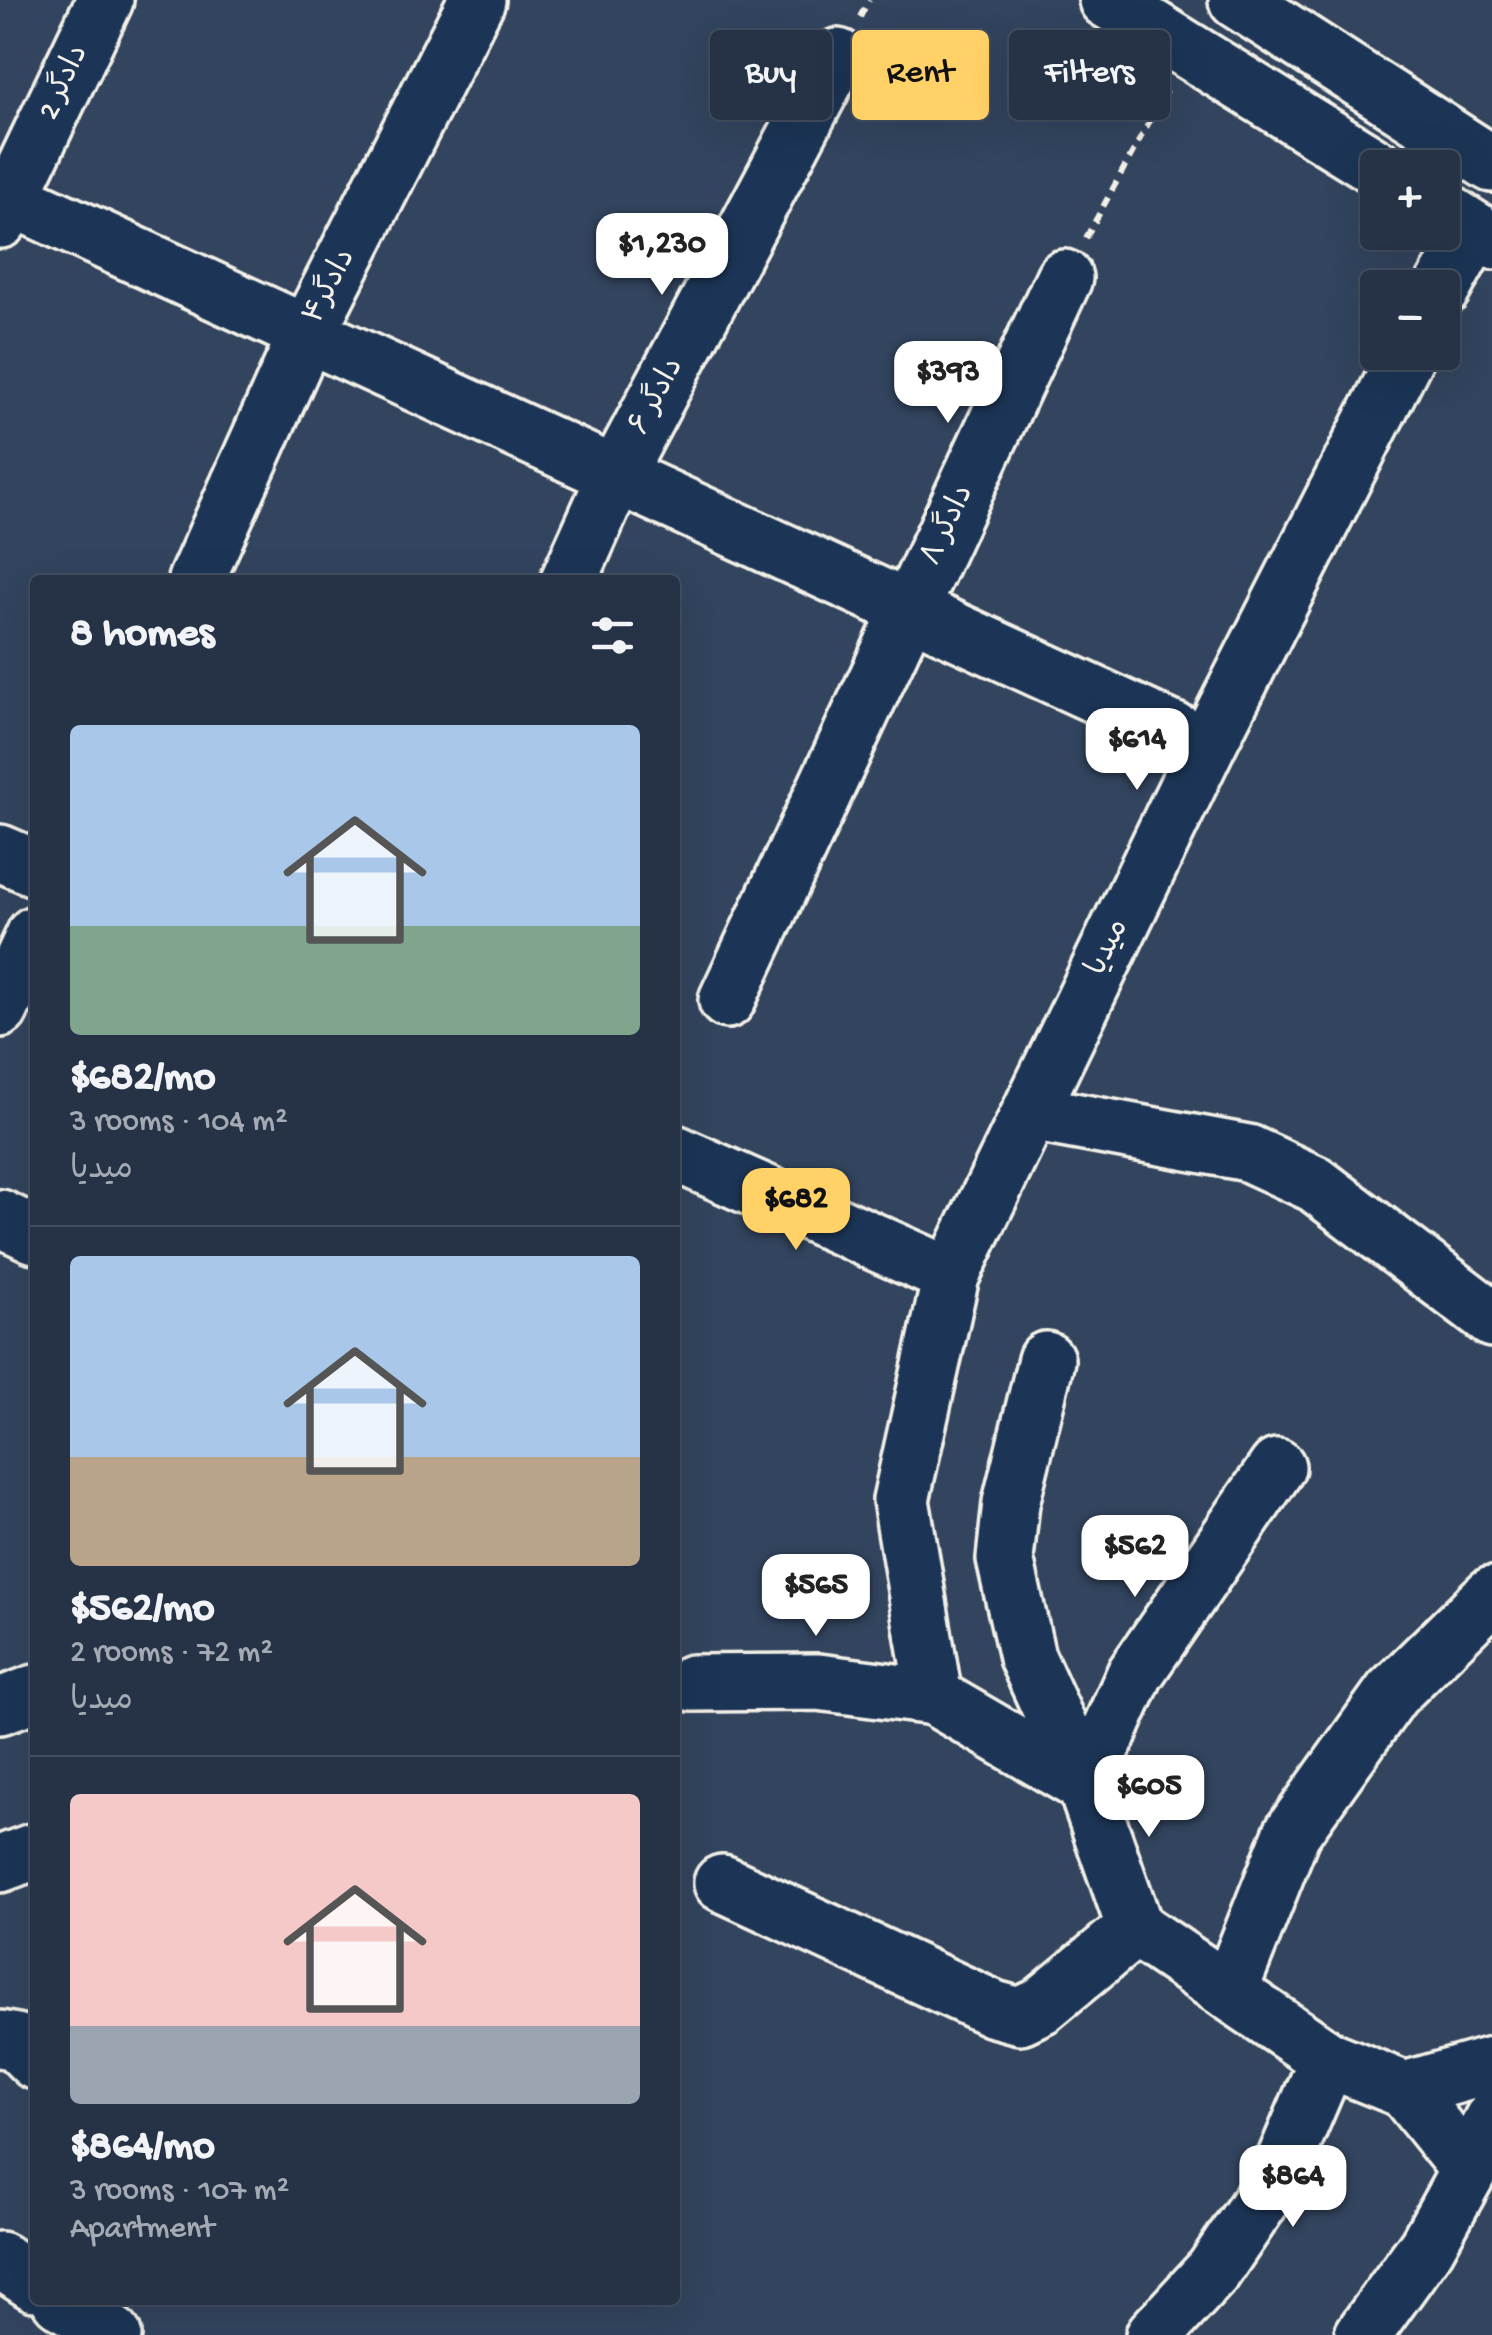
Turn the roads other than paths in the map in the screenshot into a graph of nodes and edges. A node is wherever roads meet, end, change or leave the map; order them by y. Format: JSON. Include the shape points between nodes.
{"nodes":[{"id":1,"x":104,"y":0,"type":"edge"},
{"id":2,"x":478,"y":0,"type":"edge"},
{"id":3,"x":1108,"y":0,"type":"edge"},
{"id":4,"x":1236,"y":0,"type":"edge"},
{"id":5,"x":838,"y":57,"type":"dead end"},
{"id":6,"x":1360,"y":157,"type":"edge"},
{"id":7,"x":1492,"y":164,"type":"edge"},
{"id":8,"x":4,"y":203,"type":"edge"},
{"id":9,"x":1470,"y":227,"type":"edge"},
{"id":10,"x":1451,"y":270,"type":"edge"},
{"id":11,"x":1064,"y":278,"type":"road end"},
{"id":12,"x":307,"y":333,"type":"junction"},
{"id":13,"x":1399,"y":370,"type":"edge"},
{"id":14,"x":616,"y":475,"type":"junction"},
{"id":15,"x":198,"y":575,"type":"edge"},
{"id":16,"x":571,"y":575,"type":"edge"},
{"id":17,"x":910,"y":610,"type":"junction"},
{"id":18,"x":1207,"y":746,"type":"junction"},
{"id":19,"x":0,"y":852,"type":"edge"},
{"id":20,"x":30,"y":866,"type":"edge"},
{"id":21,"x":30,"y":945,"type":"edge"},
{"id":22,"x":727,"y":1000,"type":"dead end"},
{"id":23,"x":0,"y":1009,"type":"edge"},
{"id":24,"x":1030,"y":1113,"type":"junction"},
{"id":25,"x":680,"y":1155,"type":"edge"},
{"id":26,"x":0,"y":1218,"type":"edge"},
{"id":27,"x":30,"y":1233,"type":"edge"},
{"id":28,"x":952,"y":1276,"type":"junction"},
{"id":29,"x":1492,"y":1319,"type":"edge"},
{"id":30,"x":1046,"y":1360,"type":"dead end"},
{"id":31,"x":1277,"y":1467,"type":"dead end"},
{"id":32,"x":1492,"y":1595,"type":"edge"},
{"id":33,"x":692,"y":1684,"type":"dead end"},
{"id":34,"x":30,"y":1695,"type":"edge"},
{"id":35,"x":934,"y":1696,"type":"junction"},
{"id":36,"x":0,"y":1706,"type":"edge"},
{"id":37,"x":1085,"y":1785,"type":"junction"},
{"id":38,"x":30,"y":1853,"type":"edge"},
{"id":39,"x":0,"y":1864,"type":"edge"},
{"id":40,"x":722,"y":1883,"type":"dead end"},
{"id":41,"x":1135,"y":1928,"type":"junction"},
{"id":42,"x":1229,"y":1992,"type":"junction"},
{"id":43,"x":1328,"y":2059,"type":"junction"},
{"id":44,"x":1492,"y":2065,"type":"edge"},
{"id":45,"x":1405,"y":2090,"type":"junction"},
{"id":46,"x":1492,"y":2120,"type":"edge"},
{"id":47,"x":1469,"y":2170,"type":"junction"},
{"id":48,"x":0,"y":2260,"type":"edge"},
{"id":49,"x":30,"y":2280,"type":"edge"},
{"id":50,"x":67,"y":2305,"type":"edge"},
{"id":51,"x":112,"y":2335,"type":"edge"},
{"id":52,"x":1154,"y":2335,"type":"edge"},
{"id":53,"x":1363,"y":2335,"type":"edge"}],
"edges":[{"from":1,"to":8,"type":"street","name":"دادگر 2"},
{"from":2,"to":12,"type":"street","name":"دادگر۴"},
{"from":3,"to":6,"type":"street"},
{"from":4,"to":7,"type":"street"},
{"from":5,"to":14,"type":"street","name":"دادگر ۶"},
{"from":8,"to":12,"type":"street"},
{"from":9,"to":10,"type":"street"},
{"from":11,"to":17,"type":"street","name":"دادگر ۸"},
{"from":12,"to":14,"type":"street"},
{"from":12,"to":15,"type":"street","name":"دادگر۴"},
{"from":13,"to":18,"type":"street","name":"میدیا"},
{"from":14,"to":16,"type":"street","name":"دادگر ۶"},
{"from":14,"to":17,"type":"street"},
{"from":17,"to":18,"type":"street"},
{"from":17,"to":22,"type":"street","name":"دادگر ۸"},
{"from":18,"to":24,"type":"street","name":"میدیا"},
{"from":19,"to":20,"type":"street"},
{"from":21,"to":23,"type":"street"},
{"from":24,"to":28,"type":"street","name":"میدیا"},
{"from":24,"to":29,"type":"street","via":[[1248,1154],[1282,1168],[1316,1184]]},
{"from":25,"to":28,"type":"street"},
{"from":26,"to":27,"type":"street"},
{"from":28,"to":35,"type":"street","name":"میدیا","via":[[902,1500]]},
{"from":30,"to":37,"type":"street","via":[[1011,1504],[1005,1559],[1028,1658]]},
{"from":31,"to":37,"type":"street","via":[[1135,1674]]},
{"from":32,"to":42,"type":"street","via":[[1392,1693],[1292,1832]]},
{"from":33,"to":35,"type":"street","via":[[818,1682]]},
{"from":34,"to":36,"type":"street"},
{"from":35,"to":37,"type":"street"},
{"from":37,"to":41,"type":"street"},
{"from":38,"to":39,"type":"street"},
{"from":40,"to":41,"type":"street","via":[[1020,2016]]},
{"from":41,"to":42,"type":"street"},
{"from":42,"to":43,"type":"street"},
{"from":43,"to":45,"type":"street"},
{"from":43,"to":52,"type":"street","via":[[1280,2174],[1214,2270]]},
{"from":44,"to":45,"type":"street"},
{"from":45,"to":47,"type":"street"},
{"from":46,"to":47,"type":"street"},
{"from":47,"to":53,"type":"street","via":[[1427,2246]]},
{"from":48,"to":49,"type":"street"},
{"from":50,"to":51,"type":"street"}]}
